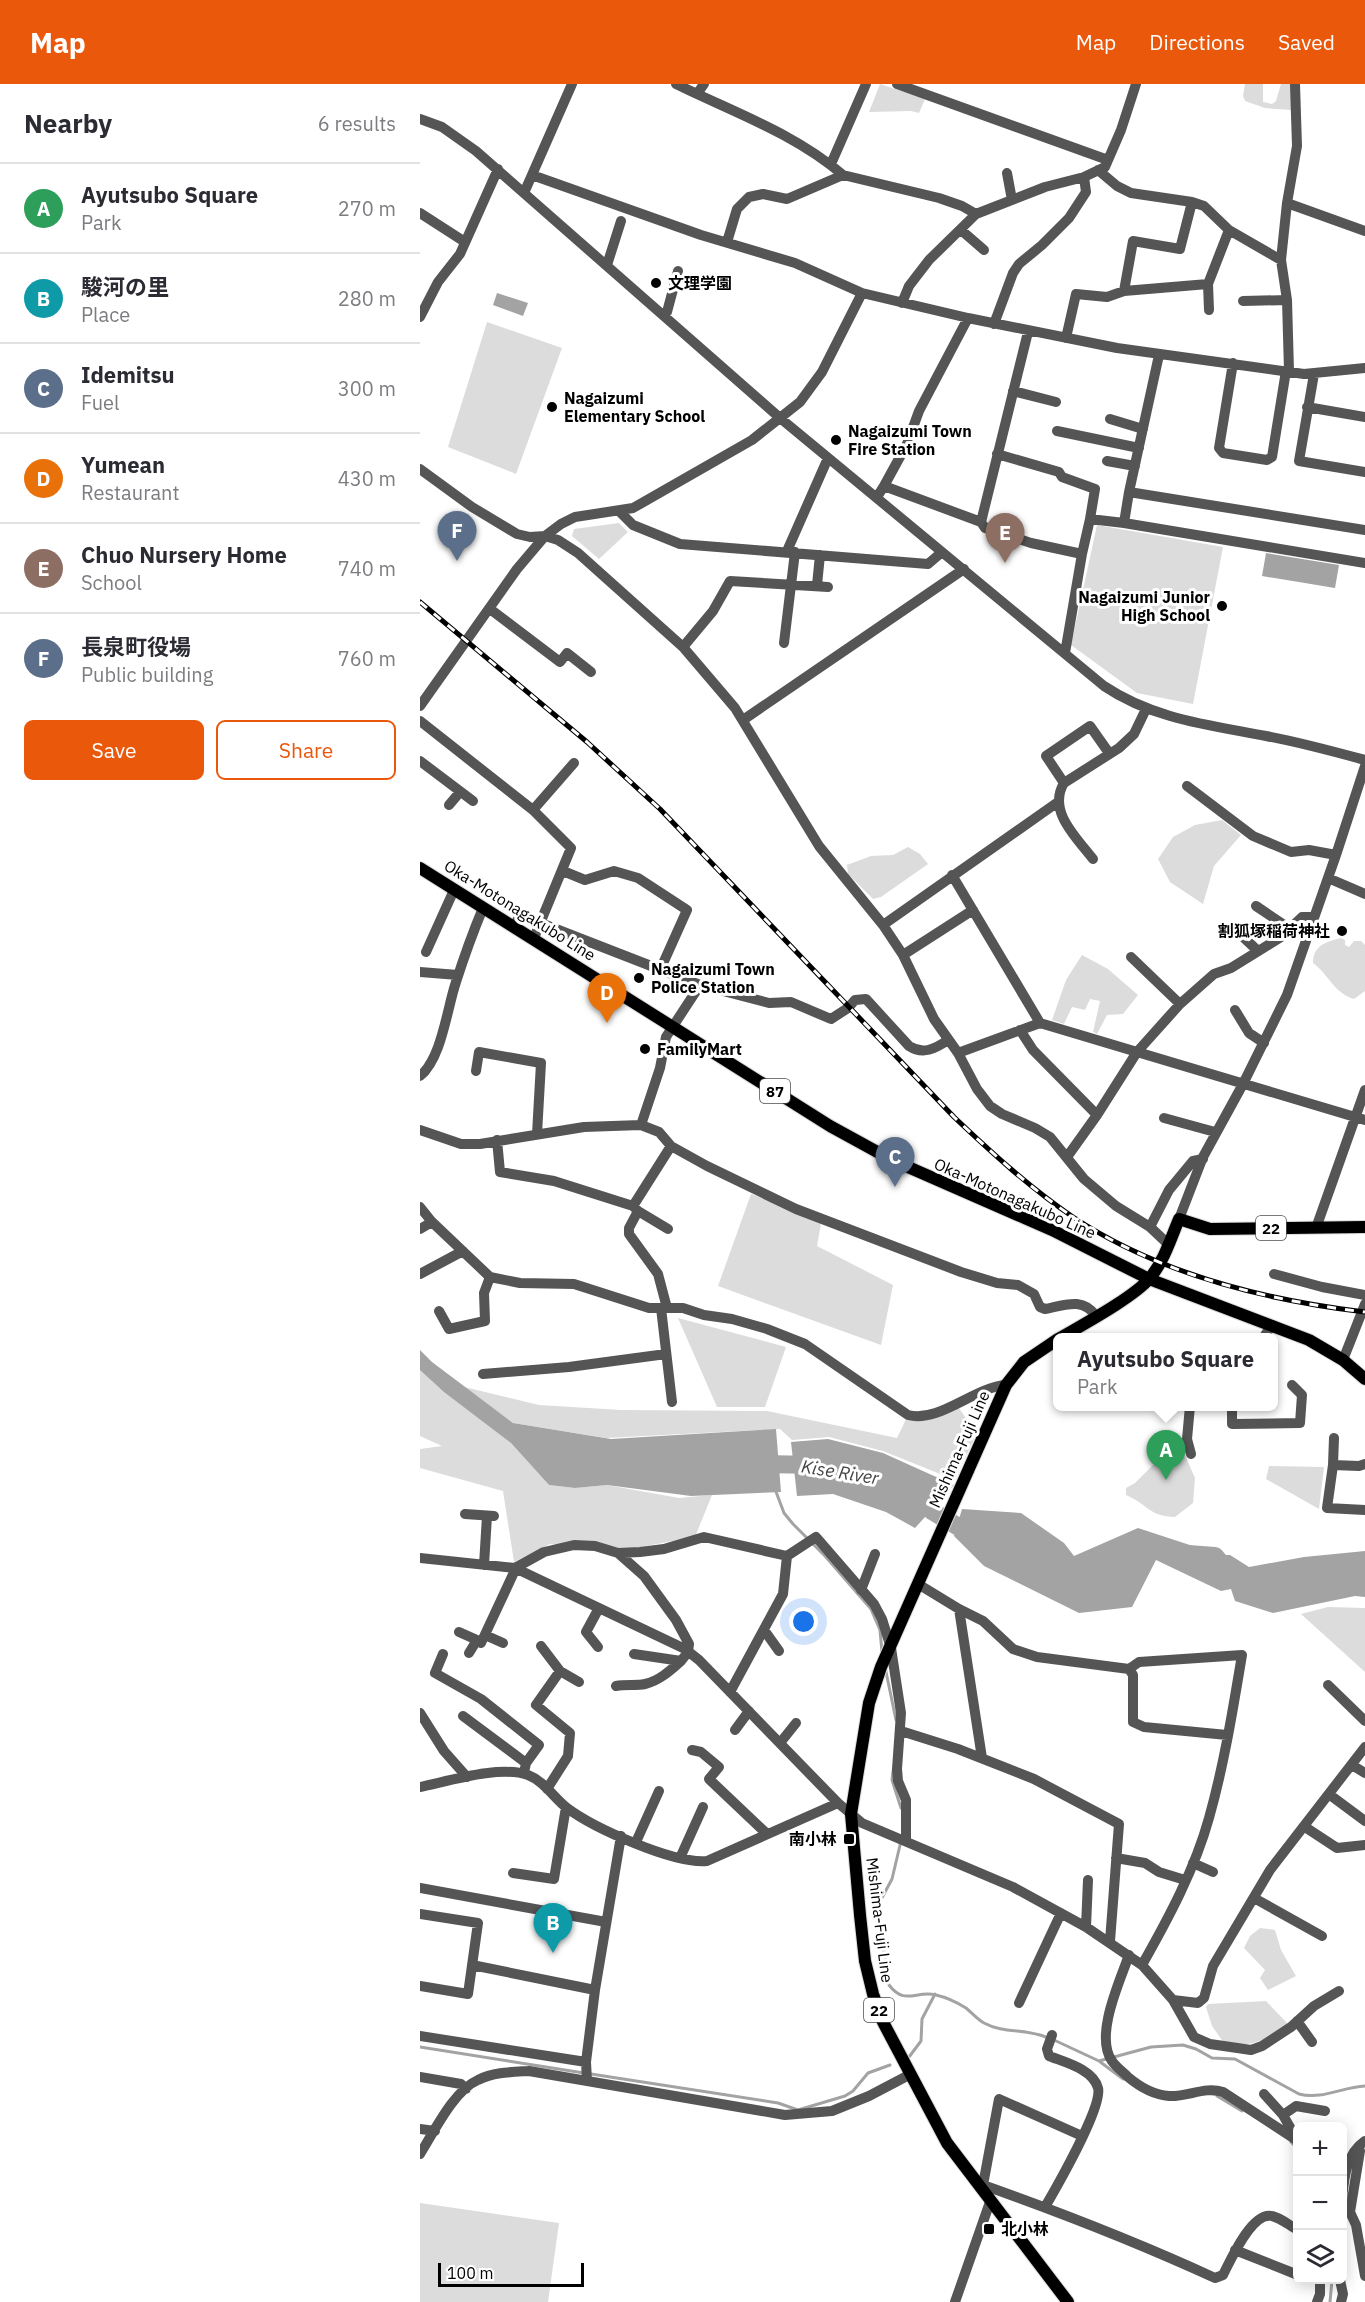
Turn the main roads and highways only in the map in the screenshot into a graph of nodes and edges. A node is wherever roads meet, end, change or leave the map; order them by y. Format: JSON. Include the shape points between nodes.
{"nodes":[{"id":1,"x":420,"y":867,"type":"edge"},
{"id":2,"x":1365,"y":1227,"type":"edge"},
{"id":3,"x":1149,"y":1279,"type":"junction"},
{"id":4,"x":1067,"y":1333,"type":"edge"},
{"id":5,"x":1053,"y":1342,"type":"edge"},
{"id":6,"x":1365,"y":1379,"type":"edge"},
{"id":7,"x":1068,"y":2302,"type":"edge"}],
"edges":[{"from":1,"to":3,"type":"main road","name":"Oka-Motonagakubo Line","number":"87","via":[[830,1126],[892,1160],[1052,1230]]},
{"from":2,"to":3,"type":"main road","number":"22","via":[[1210,1229],[1179,1219],[1161,1262]]},
{"from":3,"to":4,"type":"main road","name":"Mishima-Fuji Line","number":"22"},
{"from":3,"to":6,"type":"main road","name":"Oka-Motonagakubo Line","number":"87","via":[[1309,1340],[1343,1360]]},
{"from":5,"to":7,"type":"main road","name":"Mishima-Fuji Line","number":"22","via":[[1024,1362],[1006,1385],[886,1657],[869,1703],[851,1814],[868,1972],[883,2022],[947,2143]]}]}
